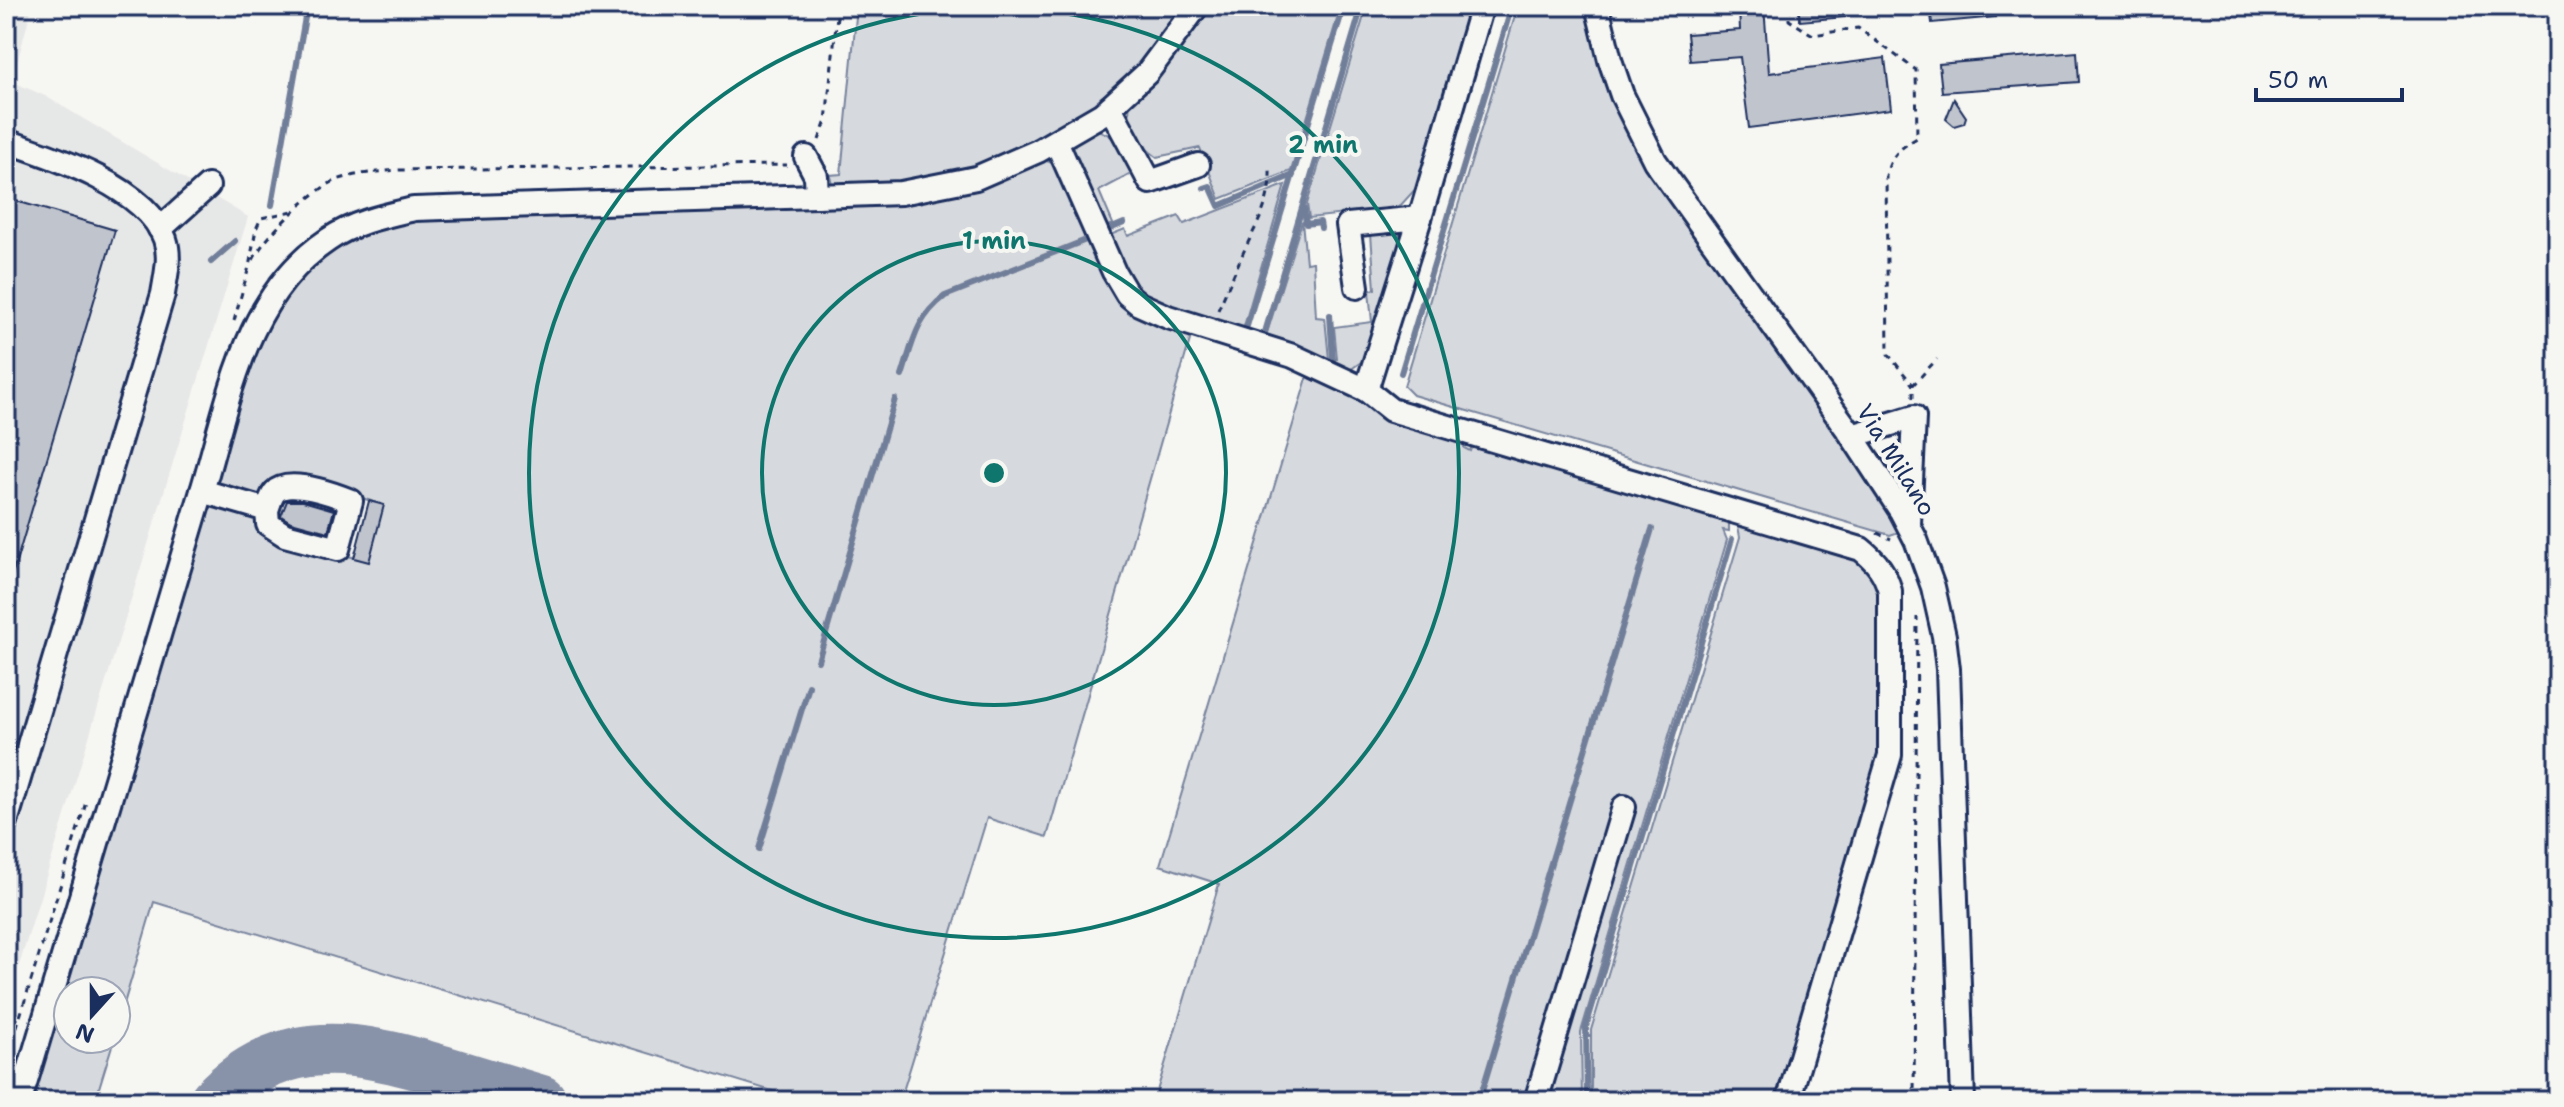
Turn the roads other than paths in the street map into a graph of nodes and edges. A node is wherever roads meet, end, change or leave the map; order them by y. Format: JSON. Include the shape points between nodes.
{"nodes":[{"id":1,"x":1197,"y":6,"type":"edge"},
{"id":2,"x":1482,"y":6,"type":"edge"},
{"id":3,"x":1597,"y":6,"type":"edge"},
{"id":4,"x":1110,"y":107,"type":"junction"},
{"id":5,"x":6,"y":141,"type":"edge"},
{"id":6,"x":1056,"y":141,"type":"junction"},
{"id":7,"x":806,"y":157,"type":"road end"},
{"id":8,"x":1198,"y":165,"type":"dead end"},
{"id":9,"x":208,"y":186,"type":"dead end"},
{"id":10,"x":817,"y":196,"type":"junction"},
{"id":11,"x":1420,"y":218,"type":"junction"},
{"id":12,"x":160,"y":229,"type":"junction"},
{"id":13,"x":1357,"y":287,"type":"dead end"},
{"id":14,"x":1366,"y":390,"type":"junction"},
{"id":15,"x":1852,"y":436,"type":"junction"},
{"id":16,"x":202,"y":491,"type":"junction"},
{"id":17,"x":267,"y":510,"type":"dead end"},
{"id":18,"x":1909,"y":525,"type":"junction"},
{"id":19,"x":1624,"y":807,"type":"dead end"},
{"id":20,"x":6,"y":822,"type":"edge"},
{"id":21,"x":20,"y":1101,"type":"edge"},
{"id":22,"x":1536,"y":1101,"type":"edge"},
{"id":23,"x":1788,"y":1101,"type":"edge"},
{"id":24,"x":1963,"y":1101,"type":"edge"}],
"edges":[{"from":1,"to":4,"type":"street","via":[[1147,73]]},
{"from":2,"to":11,"type":"street"},
{"from":3,"to":15,"type":"street","name":"Via Milano","via":[[1622,95],[1655,161]]},
{"from":4,"to":6,"type":"street"},
{"from":4,"to":8,"type":"street","via":[[1150,182]]},
{"from":5,"to":12,"type":"street","via":[[86,172],[134,199]]},
{"from":6,"to":10,"type":"street","via":[[1007,166],[942,186]]},
{"from":6,"to":14,"type":"street","via":[[1114,272],[1139,304],[1293,356]]},
{"from":7,"to":10,"type":"street","via":[[816,176]]},
{"from":9,"to":12,"type":"street"},
{"from":10,"to":16,"type":"street","via":[[414,209],[353,227],[329,239],[288,273],[250,333]]},
{"from":11,"to":13,"type":"street","via":[[1348,225]]},
{"from":11,"to":14,"type":"street"},
{"from":12,"to":20,"type":"street","via":[[168,263],[163,294]]},
{"from":14,"to":23,"type":"street","via":[[1391,410],[1861,549],[1885,574],[1890,591],[1890,755]]},
{"from":15,"to":18,"type":"street","name":"Via Milano"},
{"from":15,"to":18,"type":"street","via":[[1914,417]]},
{"from":16,"to":17,"type":"street"},
{"from":16,"to":21,"type":"street"},
{"from":18,"to":24,"type":"street","name":"Via Milano","via":[[1937,603],[1948,669]]},
{"from":19,"to":22,"type":"street"}]}
